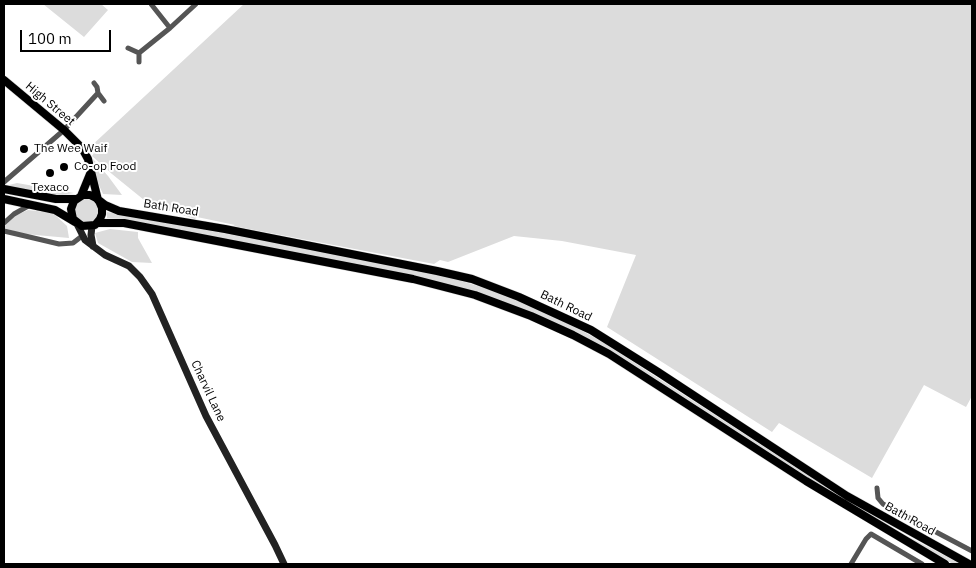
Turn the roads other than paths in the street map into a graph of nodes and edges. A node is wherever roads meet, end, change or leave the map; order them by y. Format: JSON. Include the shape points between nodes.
{"nodes":[{"id":1,"x":151,"y":4,"type":"edge"},
{"id":2,"x":196,"y":4,"type":"edge"},
{"id":3,"x":170,"y":28,"type":"junction"},
{"id":4,"x":128,"y":48,"type":"dead end"},
{"id":5,"x":140,"y":54,"type":"junction"},
{"id":6,"x":139,"y":62,"type":"dead end"},
{"id":7,"x":4,"y":80,"type":"edge"},
{"id":8,"x":94,"y":82,"type":"dead end"},
{"id":9,"x":98,"y":93,"type":"junction"},
{"id":10,"x":104,"y":101,"type":"dead end"},
{"id":11,"x":64,"y":130,"type":"junction"},
{"id":12,"x":90,"y":174,"type":"junction"},
{"id":13,"x":5,"y":184,"type":"edge"},
{"id":14,"x":78,"y":198,"type":"junction"},
{"id":15,"x":4,"y":199,"type":"edge"},
{"id":16,"x":98,"y":200,"type":"junction"},
{"id":17,"x":30,"y":205,"type":"junction"},
{"id":18,"x":4,"y":223,"type":"edge"},
{"id":19,"x":76,"y":223,"type":"junction"},
{"id":20,"x":94,"y":224,"type":"junction"},
{"id":21,"x":4,"y":231,"type":"edge"},
{"id":22,"x":82,"y":236,"type":"junction"},
{"id":23,"x":93,"y":246,"type":"junction"},
{"id":24,"x":877,"y":488,"type":"dead end"},
{"id":25,"x":972,"y":551,"type":"edge"},
{"id":26,"x":284,"y":564,"type":"edge"},
{"id":27,"x":850,"y":564,"type":"edge"},
{"id":28,"x":922,"y":564,"type":"edge"},
{"id":29,"x":945,"y":564,"type":"edge"},
{"id":30,"x":971,"y":564,"type":"edge"}],
"edges":[{"from":1,"to":3,"type":"street"},
{"from":2,"to":3,"type":"street"},
{"from":3,"to":5,"type":"street"},
{"from":4,"to":5,"type":"street"},
{"from":5,"to":6,"type":"street"},
{"from":7,"to":11,"type":"main road","name":"High Street"},
{"from":8,"to":9,"type":"street"},
{"from":9,"to":10,"type":"street"},
{"from":9,"to":11,"type":"street"},
{"from":11,"to":12,"type":"main road","name":"High Street","via":[[86,155]]},
{"from":11,"to":13,"type":"street"},
{"from":12,"to":14,"type":"main road"},
{"from":12,"to":16,"type":"main road","name":"High Street"},
{"from":13,"to":14,"type":"main road","name":"Bath Road","via":[[56,199]]},
{"from":14,"to":16,"type":"main road","name":"Bath Road","via":[[89,195]]},
{"from":14,"to":19,"type":"main road","via":[[70,211]]},
{"from":15,"to":17,"type":"main road"},
{"from":16,"to":20,"type":"main road","via":[[102,214]]},
{"from":16,"to":30,"type":"main road","name":"Bath Road","via":[[119,211],[437,270],[519,297],[591,330],[847,496]]},
{"from":17,"to":18,"type":"street"},
{"from":17,"to":19,"type":"main road","via":[[55,210]]},
{"from":19,"to":20,"type":"main road","name":"Bath Road","via":[[84,227]]},
{"from":19,"to":22,"type":"main road","name":"Charvil Lane"},
{"from":20,"to":23,"type":"main road"},
{"from":20,"to":29,"type":"main road","name":"Bath Road","via":[[124,223],[413,279],[514,309],[609,354],[799,477]]},
{"from":21,"to":22,"type":"street","via":[[59,244],[73,243]]},
{"from":22,"to":23,"type":"main road","name":"Charvil Lane"},
{"from":23,"to":26,"type":"main road","name":"Charvil Lane","via":[[129,266],[152,294],[206,416]]},
{"from":24,"to":25,"type":"street","via":[[878,498],[884,504]]},
{"from":27,"to":28,"type":"street","via":[[871,534]]}]}
